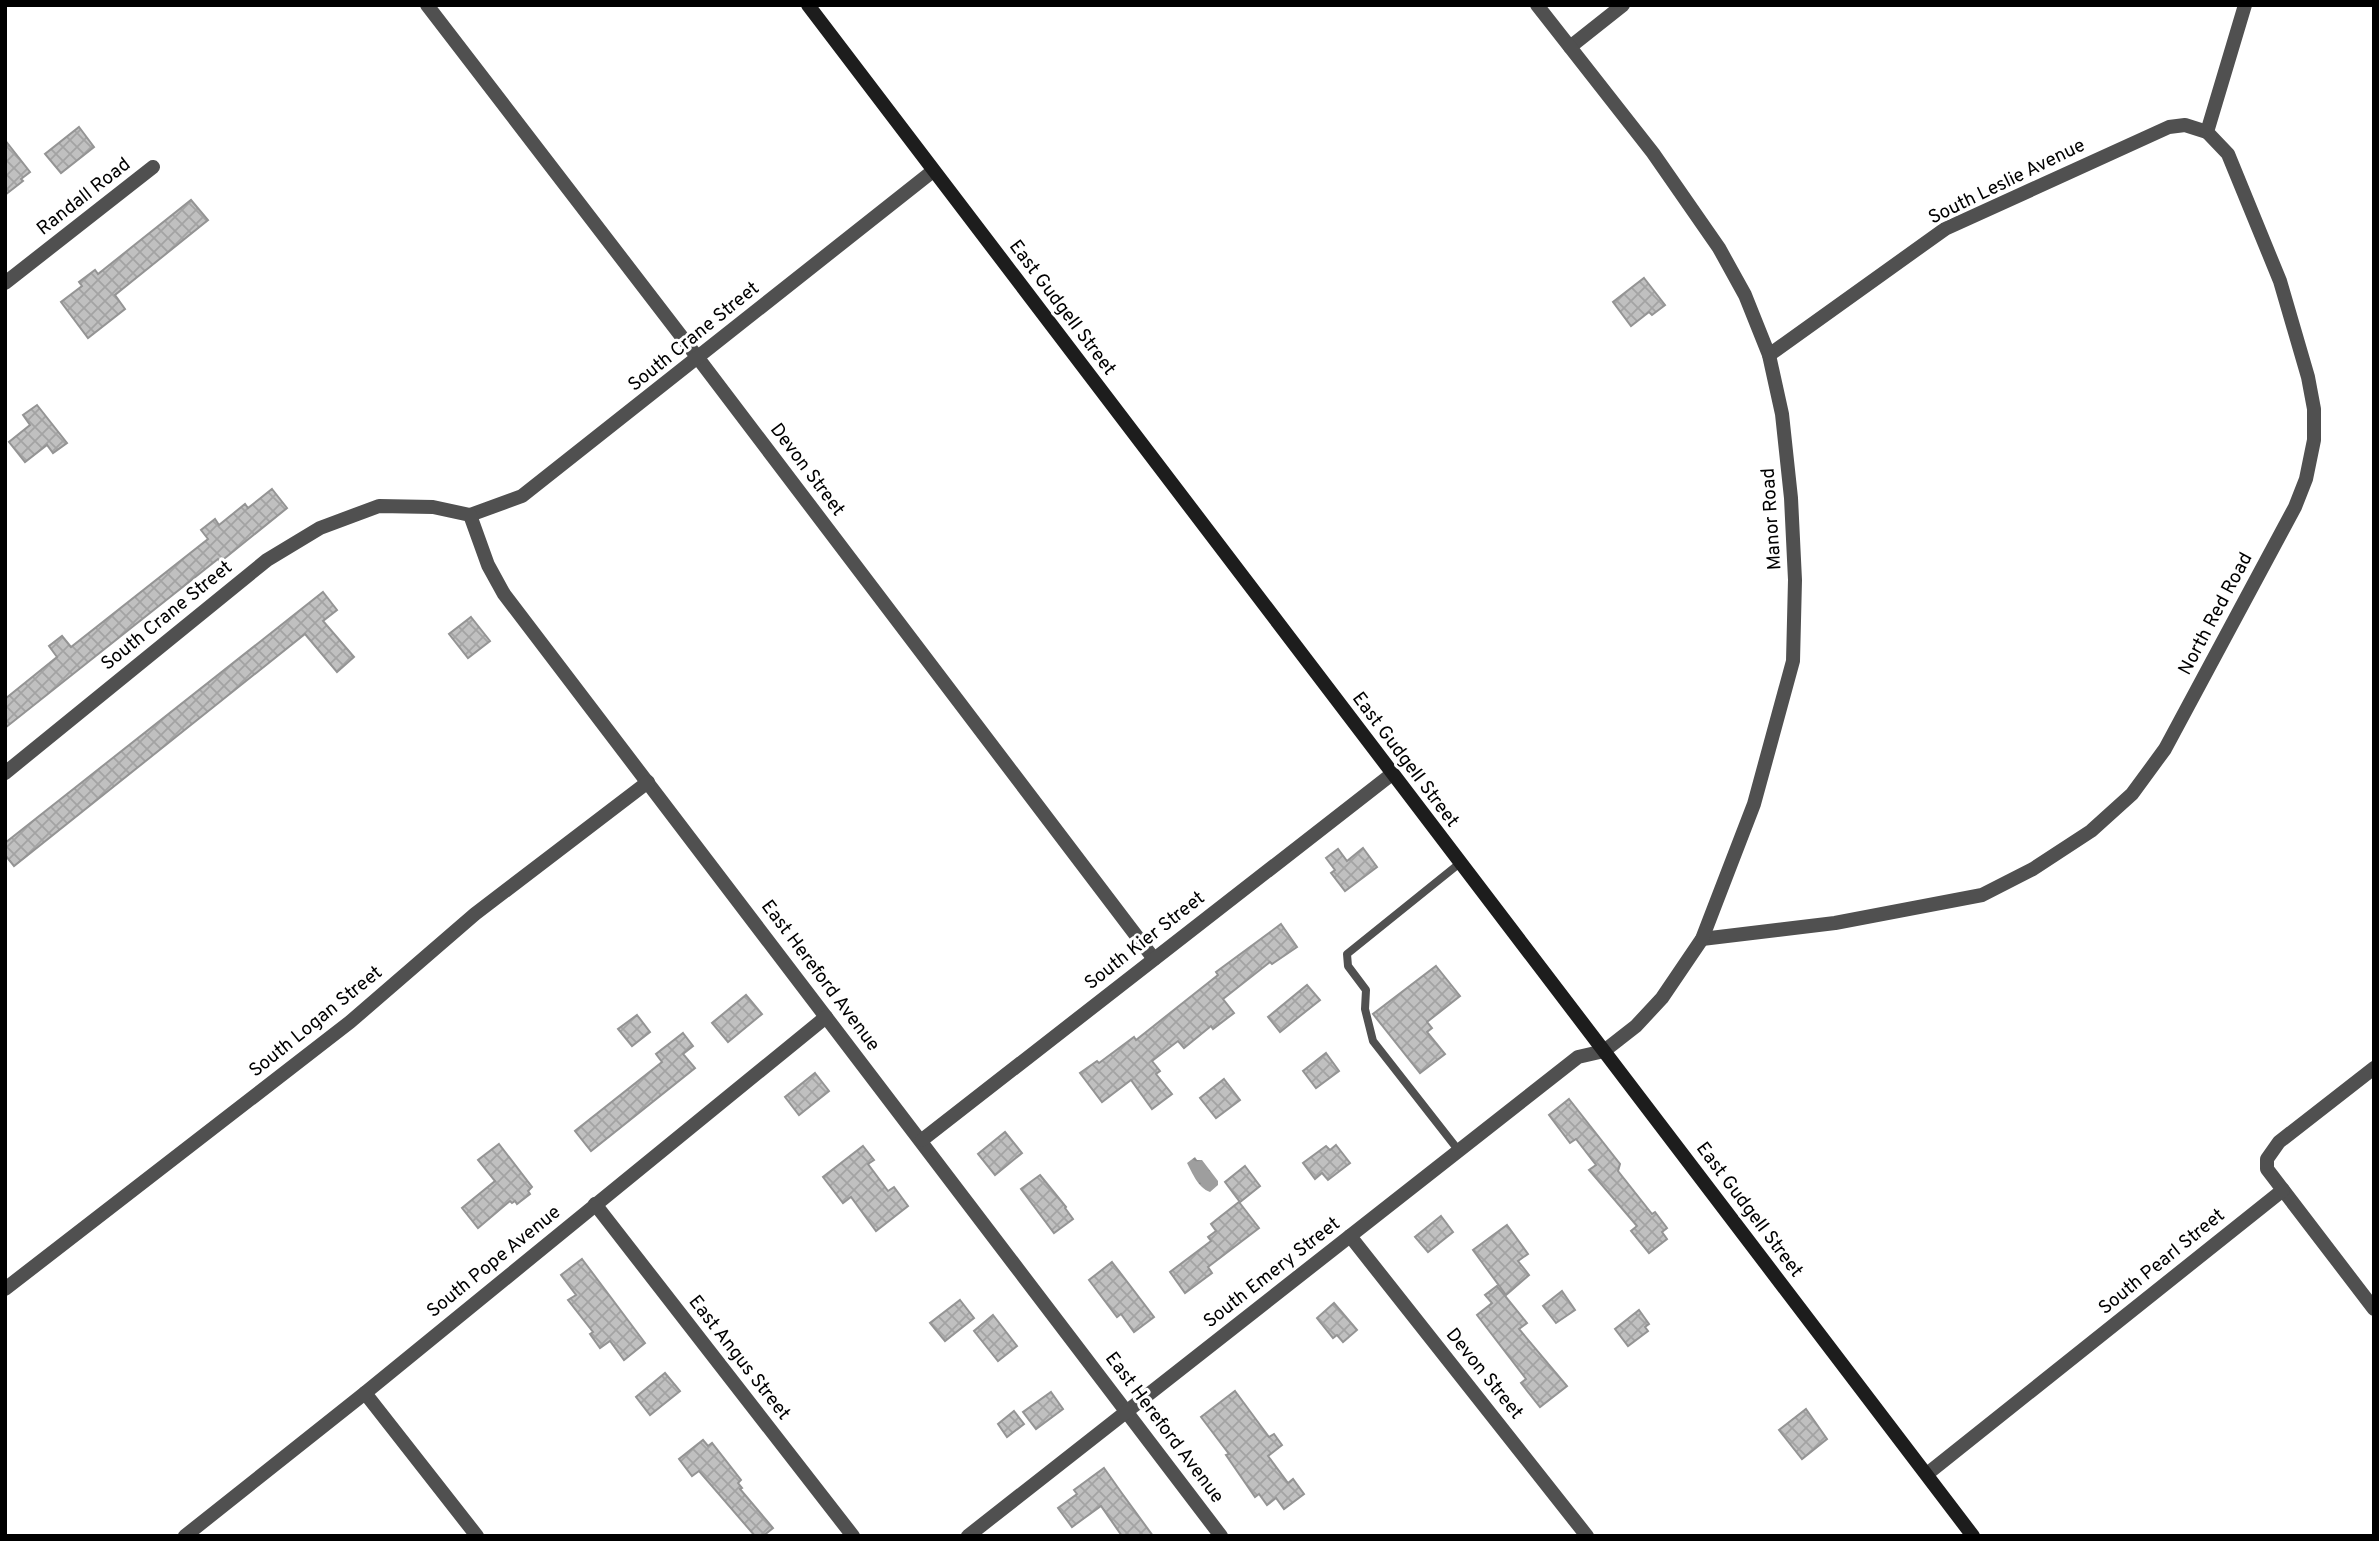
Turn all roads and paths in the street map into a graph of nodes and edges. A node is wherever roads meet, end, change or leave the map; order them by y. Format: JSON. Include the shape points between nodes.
{"nodes":[{"id":1,"x":427,"y":5,"type":"edge"},
{"id":2,"x":808,"y":5,"type":"edge"},
{"id":3,"x":1537,"y":5,"type":"edge"},
{"id":4,"x":1623,"y":5,"type":"edge"},
{"id":5,"x":2245,"y":5,"type":"edge"},
{"id":6,"x":1570,"y":47,"type":"junction"},
{"id":7,"x":2207,"y":132,"type":"junction"},
{"id":8,"x":153,"y":167,"type":"dead end"},
{"id":9,"x":933,"y":171,"type":"junction"},
{"id":10,"x":5,"y":283,"type":"edge"},
{"id":11,"x":1769,"y":355,"type":"junction"},
{"id":12,"x":698,"y":358,"type":"junction"},
{"id":13,"x":470,"y":515,"type":"junction"},
{"id":14,"x":5,"y":773,"type":"edge"},
{"id":15,"x":1392,"y":774,"type":"junction"},
{"id":16,"x":648,"y":782,"type":"junction"},
{"id":17,"x":1460,"y":863,"type":"junction"},
{"id":18,"x":1702,"y":939,"type":"junction"},
{"id":19,"x":1153,"y":959,"type":"junction"},
{"id":20,"x":826,"y":1017,"type":"junction"},
{"id":21,"x":1604,"y":1051,"type":"junction"},
{"id":22,"x":2374,"y":1068,"type":"edge"},
{"id":23,"x":922,"y":1140,"type":"junction"},
{"id":24,"x":1459,"y":1151,"type":"junction"},
{"id":25,"x":2283,"y":1190,"type":"junction"},
{"id":26,"x":595,"y":1204,"type":"junction"},
{"id":27,"x":1350,"y":1236,"type":"junction"},
{"id":28,"x":5,"y":1289,"type":"edge"},
{"id":29,"x":2374,"y":1310,"type":"edge"},
{"id":30,"x":365,"y":1393,"type":"junction"},
{"id":31,"x":1127,"y":1412,"type":"junction"},
{"id":32,"x":1927,"y":1474,"type":"junction"},
{"id":33,"x":185,"y":1536,"type":"edge"},
{"id":34,"x":477,"y":1536,"type":"edge"},
{"id":35,"x":853,"y":1536,"type":"edge"},
{"id":36,"x":968,"y":1536,"type":"edge"},
{"id":37,"x":1221,"y":1536,"type":"edge"},
{"id":38,"x":1587,"y":1536,"type":"edge"},
{"id":39,"x":1973,"y":1536,"type":"edge"}],
"edges":[{"from":1,"to":12,"type":"street","name":"Devon Street"},
{"from":2,"to":9,"type":"street","name":"East Gudgell Street"},
{"from":3,"to":6,"type":"street","name":"Manor Road"},
{"from":4,"to":6,"type":"street"},
{"from":5,"to":7,"type":"street"},
{"from":6,"to":11,"type":"street","name":"Manor Road","via":[[1653,153],[1719,248],[1745,295]]},
{"from":7,"to":11,"type":"street","name":"South Leslie Avenue","via":[[2185,125],[2169,127],[1945,229]]},
{"from":7,"to":18,"type":"street","name":"North Red Road","via":[[2228,154],[2280,281],[2308,377],[2314,440],[2295,508],[2165,749],[2132,794],[2091,831],[1982,895],[1835,923]]},
{"from":8,"to":10,"type":"street","name":"Randall Road"},
{"from":9,"to":12,"type":"street","name":"South Crane Street"},
{"from":9,"to":15,"type":"street","name":"East Gudgell Street"},
{"from":11,"to":18,"type":"street","name":"Manor Road","via":[[1782,414],[1791,498],[1793,661],[1754,804]]},
{"from":12,"to":13,"type":"street","name":"South Crane Street","via":[[522,496]]},
{"from":12,"to":19,"type":"street","name":"Devon Street"},
{"from":13,"to":14,"type":"street","name":"South Crane Street","via":[[433,507],[379,506],[320,528],[267,560]]},
{"from":13,"to":16,"type":"street","name":"East Hereford Avenue","via":[[504,594]]},
{"from":15,"to":17,"type":"street","name":"East Gudgell Street"},
{"from":15,"to":19,"type":"street","name":"South Kier Street"},
{"from":16,"to":20,"type":"street","name":"East Hereford Avenue"},
{"from":16,"to":28,"type":"street","name":"South Logan Street","via":[[475,914],[350,1022]]},
{"from":17,"to":21,"type":"street","name":"East Gudgell Street"},
{"from":17,"to":24,"type":"lane","via":[[1348,954],[1348,966],[1366,990],[1365,1009],[1373,1041]]},
{"from":18,"to":21,"type":"street","name":"Manor Road","via":[[1662,999]]},
{"from":19,"to":23,"type":"street","name":"South Kier Street"},
{"from":20,"to":23,"type":"street","name":"East Hereford Avenue"},
{"from":20,"to":26,"type":"street","name":"South Pope Avenue"},
{"from":21,"to":24,"type":"street","name":"South Emery Street","via":[[1578,1057]]},
{"from":21,"to":32,"type":"street","name":"East Gudgell Street"},
{"from":22,"to":25,"type":"street","via":[[2271,1151],[2267,1169]]},
{"from":23,"to":31,"type":"street","name":"East Hereford Avenue"},
{"from":24,"to":27,"type":"street","name":"South Emery Street"},
{"from":25,"to":29,"type":"street"},
{"from":25,"to":32,"type":"street","name":"South Pearl Street"},
{"from":26,"to":30,"type":"street","name":"South Pope Avenue"},
{"from":26,"to":35,"type":"street","name":"East Angus Street"},
{"from":27,"to":31,"type":"street","name":"South Emery Street"},
{"from":27,"to":38,"type":"street","name":"Devon Street"},
{"from":30,"to":33,"type":"street","name":"South Pope Avenue"},
{"from":30,"to":34,"type":"street"},
{"from":31,"to":36,"type":"street","name":"South Emery Street"},
{"from":31,"to":37,"type":"street","name":"East Hereford Avenue"},
{"from":32,"to":39,"type":"street","name":"East Gudgell Street"}]}
